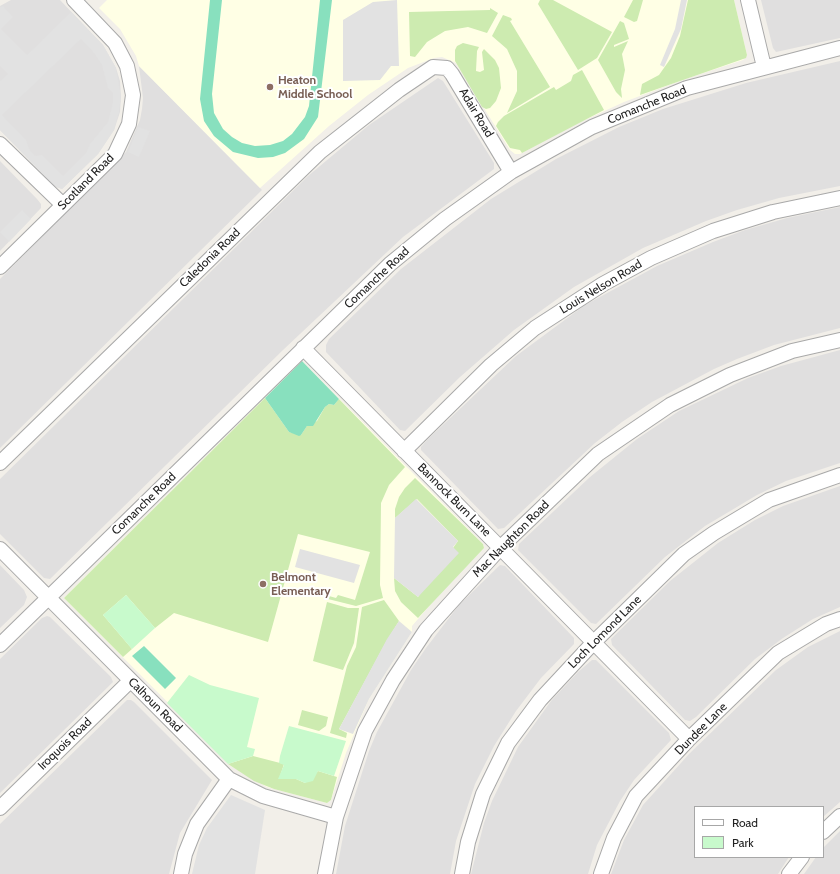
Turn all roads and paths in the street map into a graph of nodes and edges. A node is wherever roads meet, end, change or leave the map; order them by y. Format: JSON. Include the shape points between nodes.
{"nodes":[{"id":1,"x":74,"y":0,"type":"edge"},
{"id":2,"x":748,"y":0,"type":"edge"},
{"id":3,"x":840,"y":48,"type":"edge"},
{"id":4,"x":433,"y":67,"type":"joint"},
{"id":5,"x":764,"y":67,"type":"junction"},
{"id":6,"x":0,"y":144,"type":"edge"},
{"id":7,"x":511,"y":172,"type":"junction"},
{"id":8,"x":840,"y":198,"type":"edge"},
{"id":9,"x":63,"y":205,"type":"junction"},
{"id":10,"x":0,"y":267,"type":"edge"},
{"id":11,"x":840,"y":340,"type":"edge"},
{"id":12,"x":303,"y":348,"type":"junction"},
{"id":13,"x":404,"y":451,"type":"junction"},
{"id":14,"x":0,"y":464,"type":"edge"},
{"id":15,"x":840,"y":475,"type":"edge"},
{"id":16,"x":501,"y":547,"type":"junction"},
{"id":17,"x":0,"y":549,"type":"edge"},
{"id":18,"x":48,"y":597,"type":"junction"},
{"id":19,"x":840,"y":619,"type":"edge"},
{"id":20,"x":592,"y":642,"type":"junction"},
{"id":21,"x":0,"y":644,"type":"edge"},
{"id":22,"x":130,"y":681,"type":"junction"},
{"id":23,"x":689,"y":739,"type":"junction"},
{"id":24,"x":229,"y":779,"type":"junction"},
{"id":25,"x":0,"y":808,"type":"edge"},
{"id":26,"x":840,"y":816,"type":"edge"},
{"id":27,"x":336,"y":817,"type":"junction"},
{"id":28,"x":824,"y":831,"type":"edge"},
{"id":29,"x":801,"y":858,"type":"edge"},
{"id":30,"x":181,"y":874,"type":"edge"},
{"id":31,"x":325,"y":874,"type":"edge"},
{"id":32,"x":462,"y":874,"type":"edge"},
{"id":33,"x":601,"y":874,"type":"edge"},
{"id":34,"x":789,"y":874,"type":"edge"}],
"edges":[{"from":1,"to":9,"type":"street","name":"Scotland Road","via":[[115,43],[128,66],[133,95],[129,124],[115,154]]},
{"from":2,"to":5,"type":"street"},
{"from":3,"to":5,"type":"street","name":"Comanche Road"},
{"from":4,"to":7,"type":"street","name":"Adair Road","via":[[447,68],[452,74]]},
{"from":4,"to":14,"type":"street","name":"Caledonia Road","via":[[399,90],[320,152]]},
{"from":5,"to":7,"type":"street","name":"Comanche Road","via":[[687,88],[635,108],[592,127]]},
{"from":6,"to":9,"type":"street"},
{"from":7,"to":12,"type":"street","name":"Comanche Road","via":[[418,240]]},
{"from":8,"to":13,"type":"street","name":"Louis Nelson Road","via":[[773,212],[714,231],[651,258],[603,284],[535,328],[491,365]]},
{"from":9,"to":10,"type":"street","name":"Scotland Road"},
{"from":11,"to":16,"type":"street","name":"Mac Naughton Road","via":[[792,351],[730,374],[670,405],[598,454]]},
{"from":12,"to":13,"type":"street","name":"Bannock Burn Lane"},
{"from":12,"to":18,"type":"street","name":"Comanche Road"},
{"from":13,"to":16,"type":"street","name":"Bannock Burn Lane"},
{"from":15,"to":20,"type":"street","name":"Loch Lomond Lane","via":[[769,500],[714,533],[684,554]]},
{"from":16,"to":20,"type":"street","name":"Bannock Burn Lane"},
{"from":16,"to":27,"type":"street","name":"Mac Naughton Road","via":[[426,630],[392,680],[365,731]]},
{"from":17,"to":18,"type":"street","name":"Calhoun Road"},
{"from":18,"to":21,"type":"street","name":"Comanche Road"},
{"from":18,"to":22,"type":"street","name":"Calhoun Road"},
{"from":19,"to":23,"type":"street","name":"Dundee Lane","via":[[826,624],[778,653]]},
{"from":20,"to":23,"type":"street","name":"Bannock Burn Lane"},
{"from":20,"to":32,"type":"street","name":"Loch Lomond Lane","via":[[540,700],[508,743],[483,794],[468,842]]},
{"from":22,"to":24,"type":"street","name":"Calhoun Road"},
{"from":22,"to":25,"type":"street","name":"Iroquois Road"},
{"from":23,"to":33,"type":"street","name":"Dundee Lane","via":[[636,796],[614,838]]},
{"from":24,"to":27,"type":"street","name":"Calhoun Road","via":[[263,796]]},
{"from":24,"to":30,"type":"street","via":[[195,828]]},
{"from":26,"to":28,"type":"street"},
{"from":27,"to":31,"type":"street","name":"Mac Naughton Road"},
{"from":29,"to":34,"type":"street"}]}
